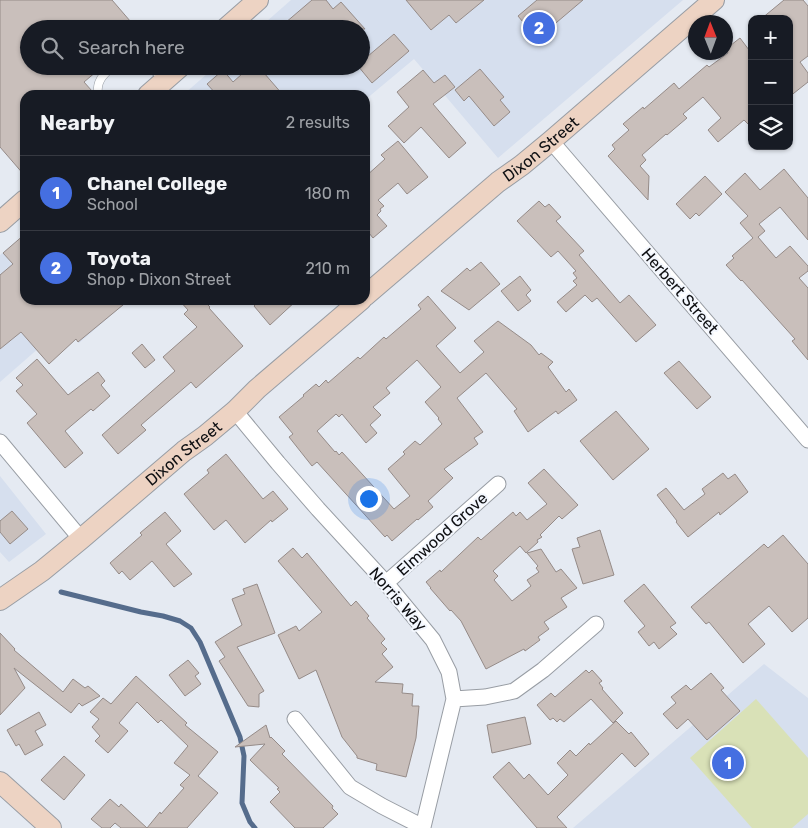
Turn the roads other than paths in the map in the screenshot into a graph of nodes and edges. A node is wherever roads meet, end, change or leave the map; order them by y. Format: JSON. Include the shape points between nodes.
{"nodes":[{"id":1,"x":258,"y":0,"type":"edge"},
{"id":2,"x":714,"y":0,"type":"edge"},
{"id":3,"x":235,"y":20,"type":"edge"},
{"id":4,"x":103,"y":75,"type":"edge"},
{"id":5,"x":171,"y":75,"type":"edge"},
{"id":6,"x":98,"y":90,"type":"edge"},
{"id":7,"x":154,"y":90,"type":"edge"},
{"id":8,"x":551,"y":141,"type":"junction"},
{"id":9,"x":20,"y":204,"type":"edge"},
{"id":10,"x":0,"y":222,"type":"edge"},
{"id":11,"x":370,"y":292,"type":"edge"},
{"id":12,"x":354,"y":305,"type":"edge"},
{"id":13,"x":235,"y":411,"type":"junction"},
{"id":14,"x":808,"y":440,"type":"edge"},
{"id":15,"x":0,"y":442,"type":"edge"},
{"id":16,"x":498,"y":484,"type":"dead end"},
{"id":17,"x":81,"y":539,"type":"junction"},
{"id":18,"x":386,"y":584,"type":"junction"},
{"id":19,"x":0,"y":600,"type":"edge"},
{"id":20,"x":596,"y":624,"type":"dead end"},
{"id":21,"x":454,"y":699,"type":"junction"},
{"id":22,"x":295,"y":719,"type":"dead end"},
{"id":23,"x":0,"y":782,"type":"edge"},
{"id":24,"x":423,"y":827,"type":"edge"},
{"id":25,"x":51,"y":828,"type":"edge"}],
"edges":[{"from":1,"to":3,"type":"main road"},
{"from":2,"to":8,"type":"main road","name":"Dixon Street"},
{"from":4,"to":6,"type":"lane"},
{"from":5,"to":7,"type":"main road"},
{"from":8,"to":11,"type":"main road","name":"Dixon Street"},
{"from":8,"to":14,"type":"street","name":"Herbert Street"},
{"from":9,"to":10,"type":"main road"},
{"from":12,"to":13,"type":"main road","name":"Dixon Street"},
{"from":13,"to":17,"type":"main road","name":"Dixon Street","via":[[184,450]]},
{"from":13,"to":18,"type":"street","name":"Norris Way"},
{"from":15,"to":17,"type":"street"},
{"from":16,"to":18,"type":"street","name":"Elmwood Grove"},
{"from":17,"to":19,"type":"main road","name":"Dixon Street"},
{"from":18,"to":21,"type":"street","name":"Norris Way","via":[[433,640],[449,672]]},
{"from":20,"to":21,"type":"street","via":[[514,691]]},
{"from":21,"to":24,"type":"street","name":"Norris Way"},
{"from":22,"to":24,"type":"street","via":[[350,787]]},
{"from":23,"to":25,"type":"main road"}]}
